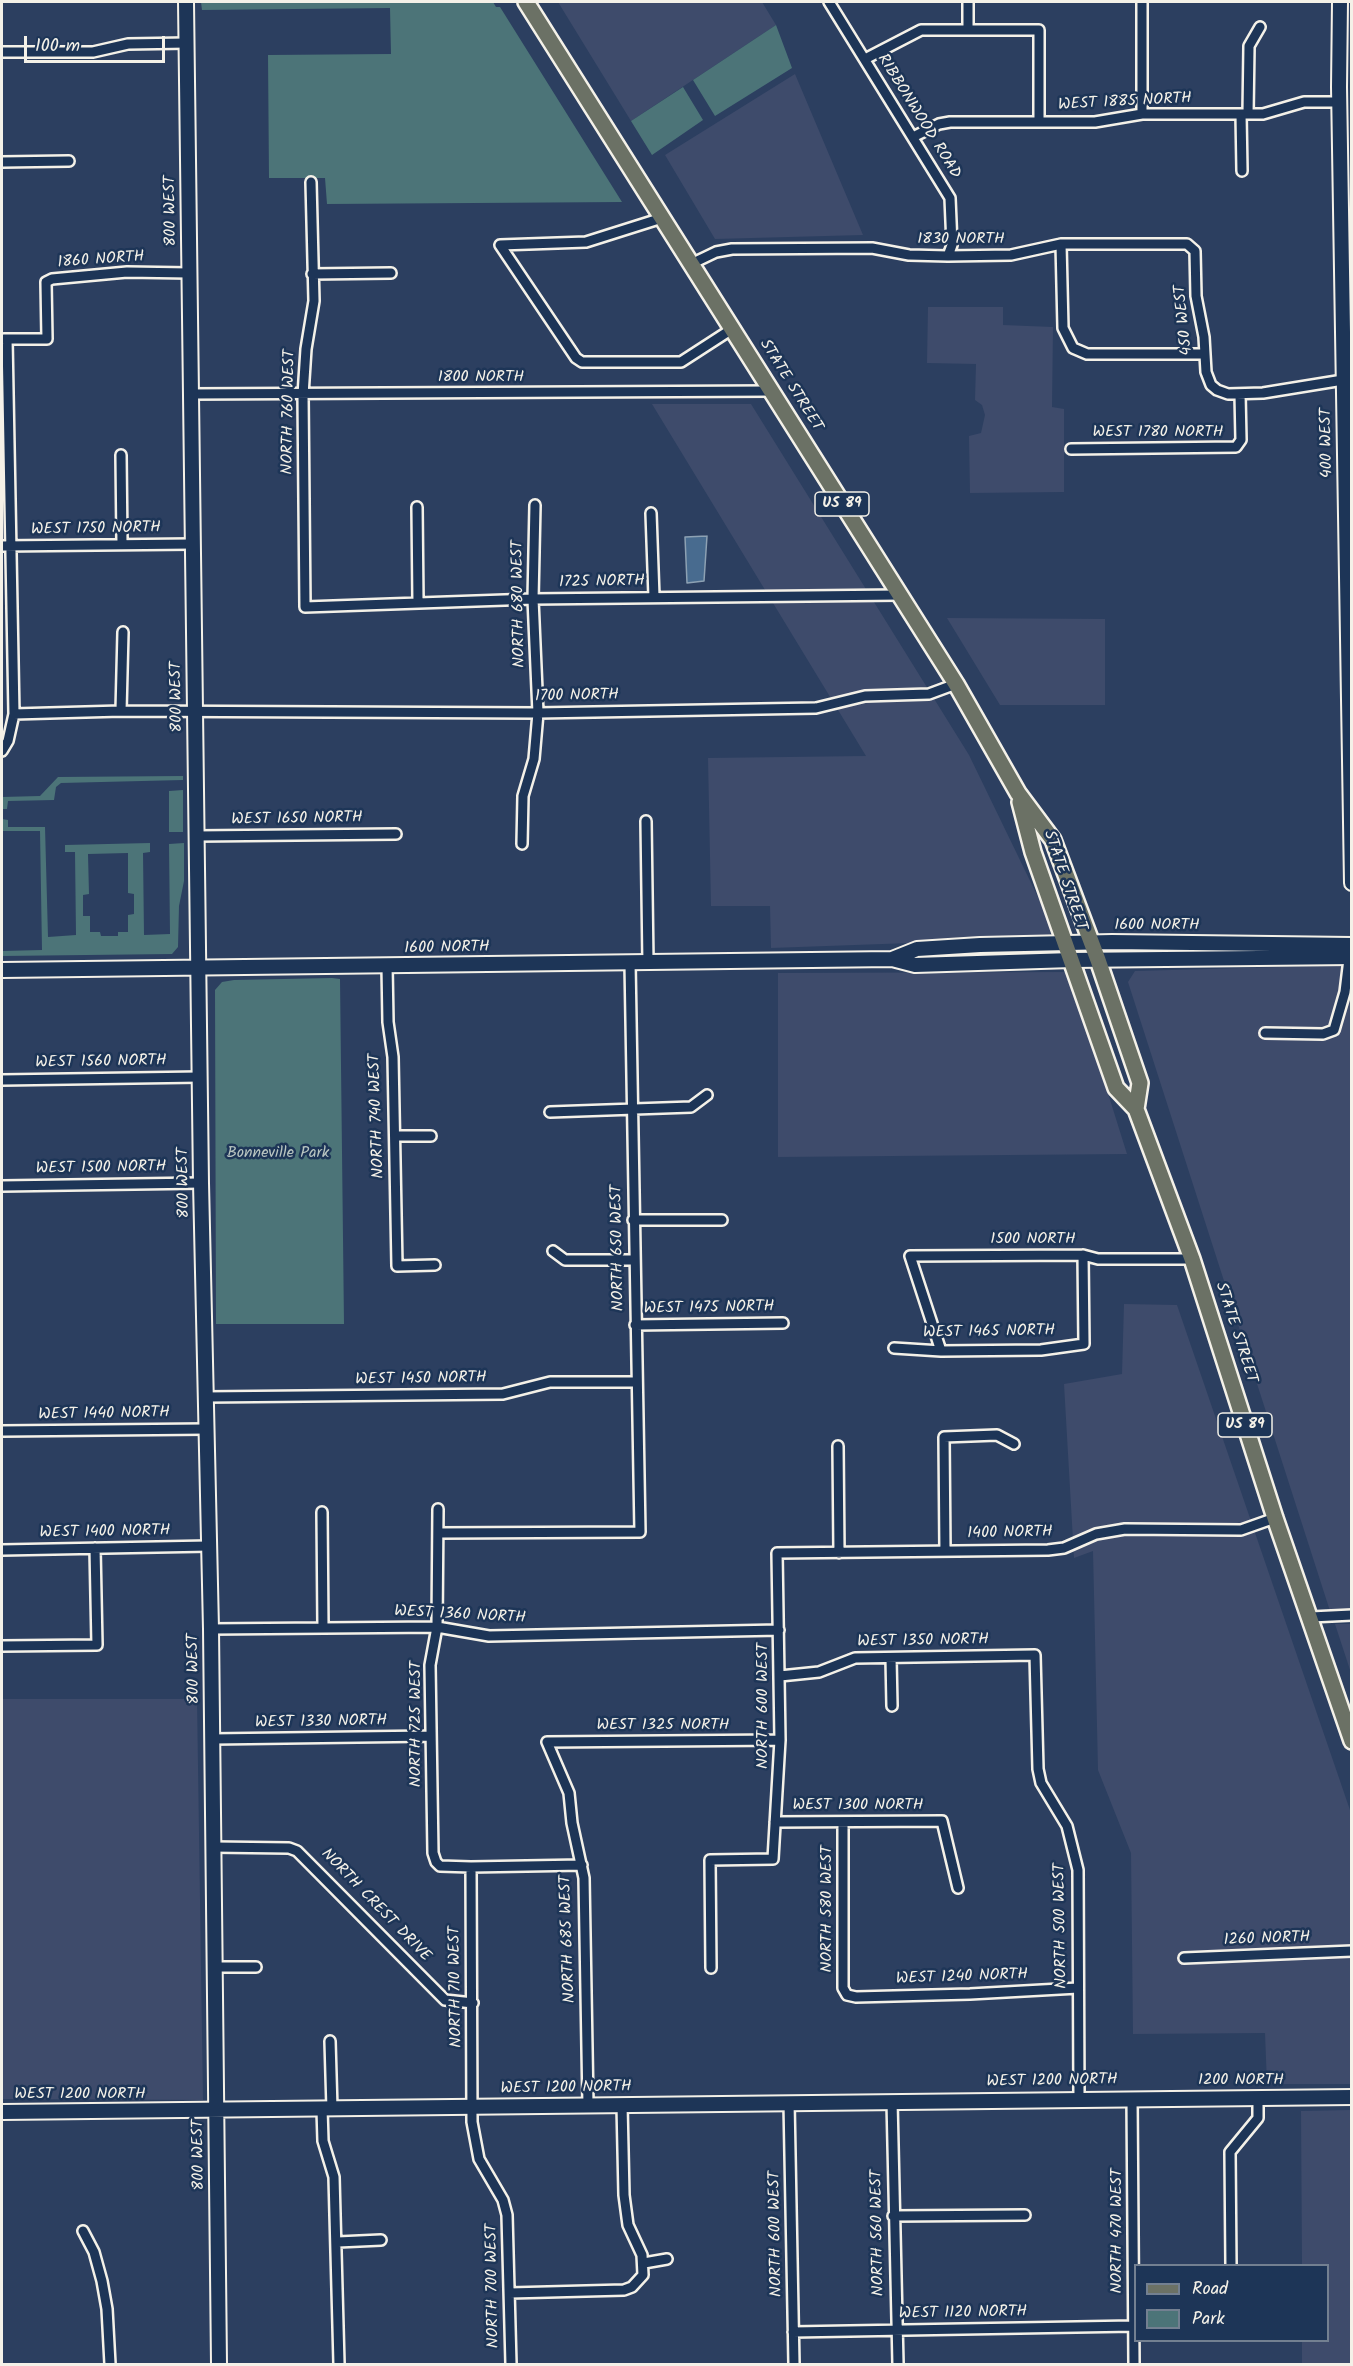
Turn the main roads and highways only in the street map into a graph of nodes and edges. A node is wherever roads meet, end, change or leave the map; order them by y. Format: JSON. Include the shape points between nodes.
{"nodes":[{"id":1,"x":526,"y":2,"type":"edge"},
{"id":2,"x":1018,"y":793,"type":"junction"},
{"id":3,"x":1136,"y":1109,"type":"junction"},
{"id":4,"x":1352,"y":1741,"type":"edge"}],
"edges":[{"from":1,"to":2,"type":"main road","name":"STATE STREET","number":"US 89","via":[[956,684]]},
{"from":2,"to":3,"type":"main road","name":"STATE STREET","number":"US 89","via":[[1033,852],[1116,1088]]},
{"from":2,"to":3,"type":"main road","name":"STATE STREET","number":"US 89","via":[[1053,840],[1092,943],[1140,1083]]},
{"from":3,"to":4,"type":"main road","name":"STATE STREET","number":"US 89","via":[[1192,1259]]}]}
